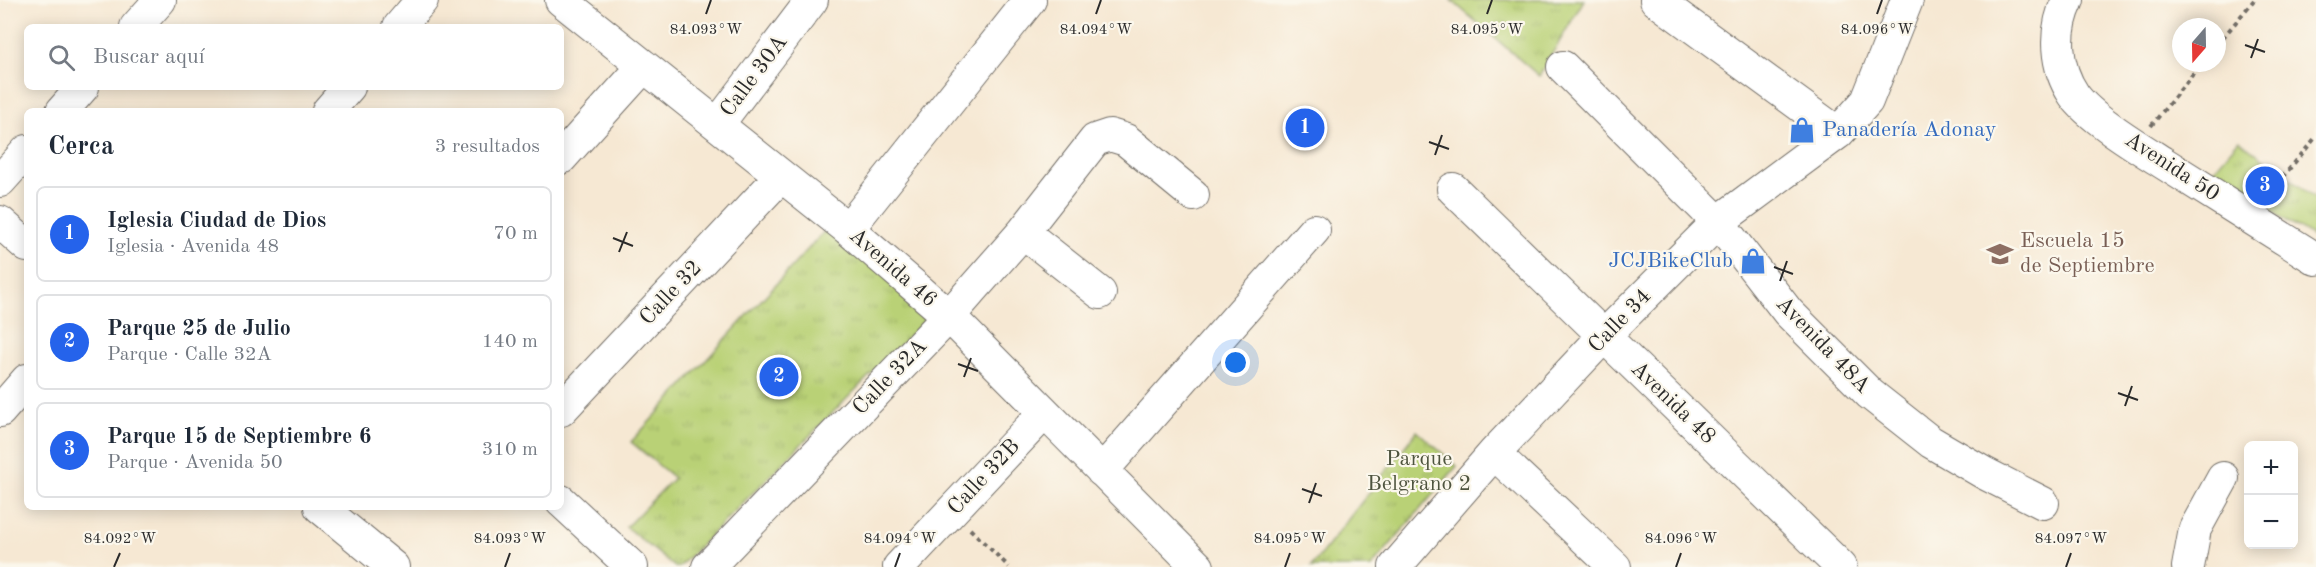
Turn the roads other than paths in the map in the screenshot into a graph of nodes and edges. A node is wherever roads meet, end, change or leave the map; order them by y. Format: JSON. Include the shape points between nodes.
{"nodes":[{"id":1,"x":422,"y":0,"type":"edge"},
{"id":2,"x":561,"y":0,"type":"edge"},
{"id":3,"x":1030,"y":0,"type":"edge"},
{"id":4,"x":1656,"y":0,"type":"edge"},
{"id":5,"x":1907,"y":0,"type":"edge"},
{"id":6,"x":2068,"y":0,"type":"edge"},
{"id":7,"x":810,"y":1,"type":"edge"},
{"id":8,"x":402,"y":24,"type":"edge"},
{"id":9,"x":644,"y":66,"type":"junction"},
{"id":10,"x":1563,"y":67,"type":"dead end"},
{"id":11,"x":80,"y":90,"type":"edge"},
{"id":12,"x":346,"y":90,"type":"edge"},
{"id":13,"x":65,"y":108,"type":"edge"},
{"id":14,"x":330,"y":108,"type":"edge"},
{"id":15,"x":718,"y":124,"type":"junction"},
{"id":16,"x":1838,"y":134,"type":"junction"},
{"id":17,"x":24,"y":154,"type":"edge"},
{"id":18,"x":564,"y":155,"type":"edge"},
{"id":19,"x":782,"y":176,"type":"junction"},
{"id":20,"x":0,"y":181,"type":"edge"},
{"id":21,"x":1452,"y":189,"type":"dead end"},
{"id":22,"x":1194,"y":195,"type":"dead end"},
{"id":23,"x":0,"y":222,"type":"edge"},
{"id":24,"x":1718,"y":222,"type":"junction"},
{"id":25,"x":848,"y":229,"type":"junction"},
{"id":26,"x":1314,"y":230,"type":"dead end"},
{"id":27,"x":1023,"y":232,"type":"junction"},
{"id":28,"x":24,"y":243,"type":"edge"},
{"id":29,"x":2316,"y":259,"type":"edge"},
{"id":30,"x":1100,"y":293,"type":"dead end"},
{"id":31,"x":949,"y":316,"type":"junction"},
{"id":32,"x":1604,"y":336,"type":"junction"},
{"id":33,"x":24,"y":383,"type":"edge"},
{"id":34,"x":564,"y":407,"type":"edge"},
{"id":35,"x":0,"y":411,"type":"edge"},
{"id":36,"x":1044,"y":413,"type":"junction"},
{"id":37,"x":1494,"y":453,"type":"junction"},
{"id":38,"x":1101,"y":471,"type":"junction"},
{"id":39,"x":2223,"y":478,"type":"dead end"},
{"id":40,"x":2043,"y":503,"type":"dead end"},
{"id":41,"x":564,"y":504,"type":"edge"},
{"id":42,"x":324,"y":510,"type":"edge"},
{"id":43,"x":393,"y":567,"type":"edge"},
{"id":44,"x":632,"y":567,"type":"edge"},
{"id":45,"x":708,"y":567,"type":"edge"},
{"id":46,"x":899,"y":567,"type":"edge"},
{"id":47,"x":1198,"y":567,"type":"edge"},
{"id":48,"x":1395,"y":567,"type":"edge"},
{"id":49,"x":1615,"y":567,"type":"edge"},
{"id":50,"x":1841,"y":567,"type":"edge"},
{"id":51,"x":2188,"y":567,"type":"edge"}],
"edges":[{"from":1,"to":8,"type":"street"},
{"from":2,"to":9,"type":"street","name":"Avenida 46"},
{"from":3,"to":25,"type":"street"},
{"from":4,"to":16,"type":"street"},
{"from":5,"to":16,"type":"street","name":"Calle 34","via":[[1867,101]]},
{"from":6,"to":29,"type":"street","name":"Avenida 50","via":[[2060,21],[2058,51],[2061,69],[2084,107],[2135,145]]},
{"from":7,"to":15,"type":"street","name":"Calle 30A"},
{"from":9,"to":15,"type":"street","name":"Avenida 46"},
{"from":9,"to":18,"type":"street"},
{"from":10,"to":24,"type":"street","name":"Avenida 48A"},
{"from":11,"to":13,"type":"street"},
{"from":12,"to":14,"type":"street"},
{"from":15,"to":19,"type":"street","name":"Avenida 46"},
{"from":16,"to":24,"type":"street","name":"Calle 34"},
{"from":17,"to":20,"type":"street"},
{"from":19,"to":25,"type":"street","name":"Avenida 46"},
{"from":19,"to":34,"type":"street","name":"Calle 32"},
{"from":21,"to":32,"type":"street","name":"Avenida 48"},
{"from":22,"to":27,"type":"street","name":"Calle 32A","via":[[1135,146],[1116,135],[1105,135],[1095,140]]},
{"from":23,"to":28,"type":"street"},
{"from":24,"to":32,"type":"street","name":"Calle 34"},
{"from":24,"to":40,"type":"street","name":"Avenida 48A","via":[[1788,312],[1870,394],[1931,442]]},
{"from":25,"to":31,"type":"street","name":"Avenida 46"},
{"from":26,"to":38,"type":"street"},
{"from":27,"to":30,"type":"street"},
{"from":27,"to":31,"type":"street","name":"Calle 32A"},
{"from":31,"to":36,"type":"street","name":"Avenida 46"},
{"from":31,"to":45,"type":"street","name":"Calle 32A"},
{"from":32,"to":37,"type":"street","name":"Calle 34"},
{"from":32,"to":50,"type":"street","name":"Avenida 48"},
{"from":33,"to":35,"type":"street"},
{"from":36,"to":38,"type":"street","name":"Avenida 46"},
{"from":36,"to":46,"type":"street","name":"Calle 32B"},
{"from":37,"to":48,"type":"street","name":"Calle 34"},
{"from":37,"to":49,"type":"street"},
{"from":38,"to":47,"type":"street","name":"Avenida 46"},
{"from":39,"to":51,"type":"street","via":[[2195,529]]},
{"from":41,"to":44,"type":"street"},
{"from":42,"to":43,"type":"street"}]}
